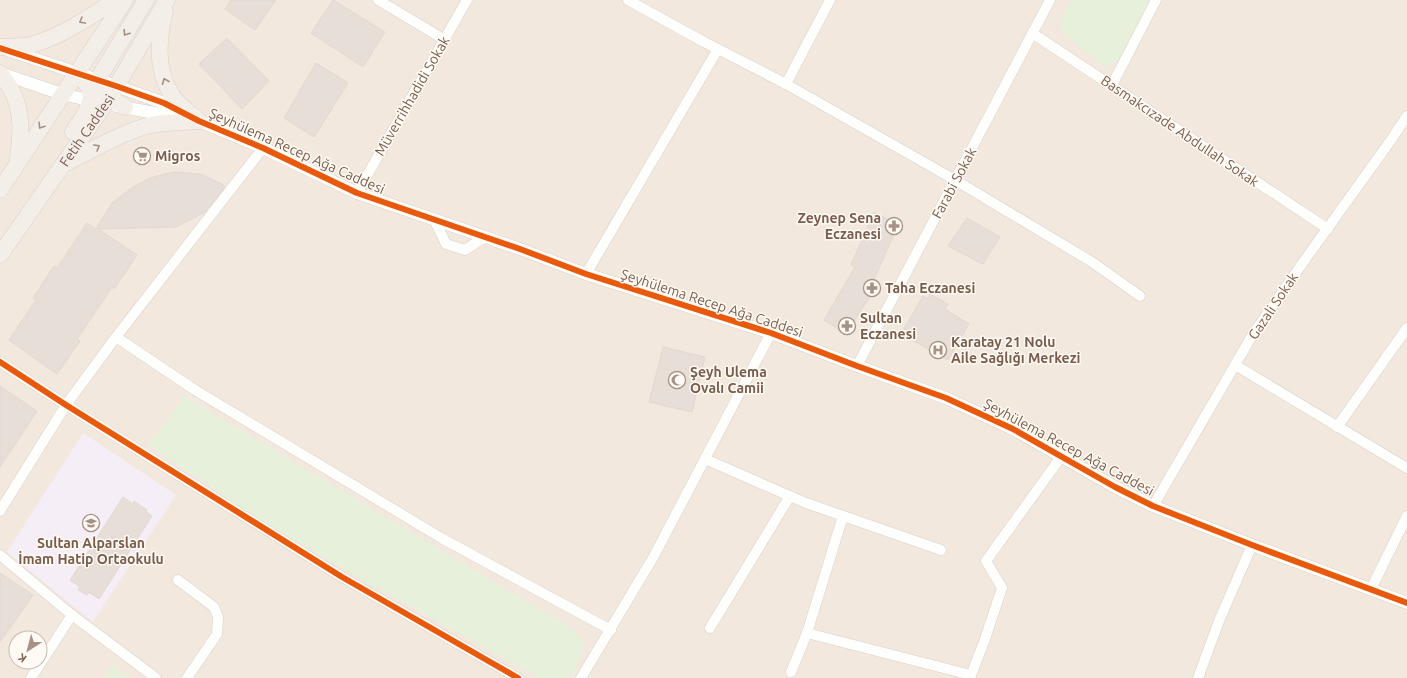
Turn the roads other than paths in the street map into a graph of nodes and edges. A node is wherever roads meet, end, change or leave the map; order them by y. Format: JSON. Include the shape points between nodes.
{"nodes":[{"id":1,"x":115,"y":0,"type":"edge"},
{"id":2,"x":125,"y":0,"type":"edge"},
{"id":3,"x":146,"y":0,"type":"edge"},
{"id":4,"x":167,"y":0,"type":"edge"},
{"id":5,"x":378,"y":0,"type":"edge"},
{"id":6,"x":468,"y":0,"type":"edge"},
{"id":7,"x":628,"y":0,"type":"edge"},
{"id":8,"x":830,"y":0,"type":"edge"},
{"id":9,"x":1050,"y":0,"type":"edge"},
{"id":10,"x":1156,"y":0,"type":"edge"},
{"id":11,"x":1032,"y":33,"type":"junction"},
{"id":12,"x":445,"y":40,"type":"junction"},
{"id":13,"x":0,"y":48,"type":"edge"},
{"id":14,"x":718,"y":49,"type":"junction"},
{"id":15,"x":0,"y":73,"type":"edge"},
{"id":16,"x":76,"y":73,"type":"junction"},
{"id":17,"x":99,"y":80,"type":"junction"},
{"id":18,"x":786,"y":84,"type":"junction"},
{"id":19,"x":1112,"y":85,"type":"junction"},
{"id":20,"x":62,"y":94,"type":"junction"},
{"id":21,"x":105,"y":97,"type":"junction"},
{"id":22,"x":125,"y":107,"type":"joint"},
{"id":23,"x":1407,"y":116,"type":"edge"},
{"id":24,"x":199,"y":121,"type":"junction"},
{"id":25,"x":263,"y":148,"type":"junction"},
{"id":26,"x":17,"y":164,"type":"junction"},
{"id":27,"x":63,"y":165,"type":"junction"},
{"id":28,"x":955,"y":180,"type":"junction"},
{"id":29,"x":0,"y":190,"type":"edge"},
{"id":30,"x":357,"y":193,"type":"junction"},
{"id":31,"x":434,"y":219,"type":"junction"},
{"id":32,"x":23,"y":222,"type":"junction"},
{"id":33,"x":1328,"y":229,"type":"junction"},
{"id":34,"x":485,"y":237,"type":"junction"},
{"id":35,"x":0,"y":255,"type":"edge"},
{"id":36,"x":586,"y":274,"type":"junction"},
{"id":37,"x":1140,"y":296,"type":"dead end"},
{"id":38,"x":1407,"y":328,"type":"edge"},
{"id":39,"x":771,"y":332,"type":"junction"},
{"id":40,"x":116,"y":337,"type":"junction"},
{"id":41,"x":0,"y":362,"type":"edge"},
{"id":42,"x":1235,"y":365,"type":"junction"},
{"id":43,"x":857,"y":366,"type":"junction"},
{"id":44,"x":66,"y":405,"type":"junction"},
{"id":45,"x":1337,"y":427,"type":"junction"},
{"id":46,"x":1061,"y":457,"type":"junction"},
{"id":47,"x":705,"y":459,"type":"junction"},
{"id":48,"x":1407,"y":468,"type":"edge"},
{"id":49,"x":790,"y":496,"type":"junction"},
{"id":50,"x":1153,"y":506,"type":"junction"},
{"id":51,"x":0,"y":511,"type":"edge"},
{"id":52,"x":844,"y":516,"type":"junction"},
{"id":53,"x":1407,"y":516,"type":"edge"},
{"id":54,"x":1252,"y":545,"type":"junction"},
{"id":55,"x":941,"y":550,"type":"dead end"},
{"id":56,"x":0,"y":555,"type":"edge"},
{"id":57,"x":178,"y":580,"type":"dead end"},
{"id":58,"x":1371,"y":589,"type":"junction"},
{"id":59,"x":1407,"y":603,"type":"edge"},
{"id":60,"x":72,"y":615,"type":"junction"},
{"id":61,"x":710,"y":628,"type":"dead end"},
{"id":62,"x":610,"y":630,"type":"junction"},
{"id":63,"x":807,"y":633,"type":"junction"},
{"id":64,"x":791,"y":672,"type":"dead end"},
{"id":65,"x":970,"y":677,"type":"edge"},
{"id":66,"x":31,"y":678,"type":"edge"},
{"id":67,"x":156,"y":678,"type":"edge"},
{"id":68,"x":187,"y":678,"type":"edge"},
{"id":69,"x":518,"y":678,"type":"edge"},
{"id":70,"x":581,"y":678,"type":"edge"},
{"id":71,"x":1198,"y":678,"type":"edge"}],
"edges":[{"from":1,"to":13,"type":"main road","one_way":true,"via":[[61,34],[30,45]]},
{"from":2,"to":16,"type":"main road"},
{"from":3,"to":17,"type":"main road","one_way":true},
{"from":4,"to":21,"type":"main road","name":"Fetih Caddesi"},
{"from":24,"to":4,"type":"main road","one_way":true,"via":[[177,102],[164,82],[158,55]]},
{"from":5,"to":12,"type":"street"},
{"from":6,"to":12,"type":"street","name":"Müverrihhadidi Sokak"},
{"from":7,"to":14,"type":"street"},
{"from":8,"to":18,"type":"street"},
{"from":9,"to":11,"type":"street","name":"Farabi Sokak"},
{"from":10,"to":19,"type":"street"},
{"from":11,"to":19,"type":"street","name":"Basmakcızade Abdullah Sokak"},
{"from":11,"to":28,"type":"street","name":"Farabi Sokak"},
{"from":12,"to":30,"type":"street","name":"Müverrihhadidi Sokak"},
{"from":13,"to":16,"type":"street"},
{"from":14,"to":18,"type":"street"},
{"from":14,"to":36,"type":"street"},
{"from":15,"to":20,"type":"street","name":"Şeyhülema Recep Ağa Caddesi"},
{"from":15,"to":26,"type":"main road","via":[[13,92],[20,114],[21,139]]},
{"from":16,"to":17,"type":"street"},
{"from":16,"to":20,"type":"main road"},
{"from":16,"to":21,"type":"main road","via":[[89,89]]},
{"from":17,"to":21,"type":"main road"},
{"from":18,"to":28,"type":"street"},
{"from":19,"to":33,"type":"street","name":"Basmakcızade Abdullah Sokak"},
{"from":20,"to":21,"type":"street","name":"Şeyhülema Recep Ağa Caddesi"},
{"from":20,"to":26,"type":"main road","one_way":true},
{"from":21,"to":22,"type":"main road"},
{"from":21,"to":24,"type":"street","name":"Şeyhülema Recep Ağa Caddesi","via":[[164,103]]},
{"from":21,"to":27,"type":"main road","name":"Fetih Caddesi"},
{"from":21,"to":32,"type":"main road","via":[[85,112],[35,191]]},
{"from":22,"to":24,"type":"street","name":"Şeyhülema Recep Ağa Caddesi"},
{"from":23,"to":33,"type":"street","name":"Gazali Sokak"},
{"from":24,"to":25,"type":"street","name":"Şeyhülema Recep Ağa Caddesi"},
{"from":27,"to":24,"type":"main road","one_way":true,"via":[[141,127]]},
{"from":25,"to":30,"type":"street","name":"Şeyhülema Recep Ağa Caddesi"},
{"from":25,"to":40,"type":"street"},
{"from":26,"to":29,"type":"main road"},
{"from":27,"to":32,"type":"main road","name":"Fetih Caddesi"},
{"from":28,"to":37,"type":"street","via":[[1092,262]]},
{"from":28,"to":43,"type":"street","name":"Farabi Sokak"},
{"from":30,"to":31,"type":"street","name":"Şeyhülema Recep Ağa Caddesi"},
{"from":31,"to":34,"type":"street","name":"Şeyhülema Recep Ağa Caddesi"},
{"from":31,"to":34,"type":"street","via":[[446,244],[465,250]]},
{"from":32,"to":35,"type":"main road","name":"Fetih Caddesi"},
{"from":33,"to":42,"type":"street","name":"Gazali Sokak","via":[[1253,334]]},
{"from":34,"to":36,"type":"street","name":"Şeyhülema Recep Ağa Caddesi"},
{"from":36,"to":39,"type":"street","name":"Şeyhülema Recep Ağa Caddesi"},
{"from":38,"to":45,"type":"street"},
{"from":39,"to":43,"type":"street","name":"Şeyhülema Recep Ağa Caddesi"},
{"from":39,"to":47,"type":"street"},
{"from":40,"to":44,"type":"street"},
{"from":40,"to":62,"type":"street","via":[[195,390],[443,538]]},
{"from":41,"to":44,"type":"street"},
{"from":42,"to":45,"type":"street"},
{"from":42,"to":50,"type":"street","name":"Gazali Sokak"},
{"from":43,"to":46,"type":"street","name":"Şeyhülema Recep Ağa Caddesi","via":[[946,398],[1013,429]]},
{"from":44,"to":51,"type":"street"},
{"from":44,"to":69,"type":"street","via":[[342,577]]},
{"from":45,"to":48,"type":"street"},
{"from":46,"to":50,"type":"street","name":"Şeyhülema Recep Ağa Caddesi"},
{"from":46,"to":65,"type":"street","via":[[986,561],[1002,588],[986,639]]},
{"from":47,"to":49,"type":"street"},
{"from":47,"to":62,"type":"street","via":[[654,556]]},
{"from":49,"to":52,"type":"street"},
{"from":49,"to":61,"type":"street"},
{"from":50,"to":54,"type":"street","name":"Şeyhülema Recep Ağa Caddesi"},
{"from":52,"to":55,"type":"street"},
{"from":52,"to":63,"type":"street"},
{"from":53,"to":58,"type":"street"},
{"from":54,"to":58,"type":"street","name":"Şeyhülema Recep Ağa Caddesi"},
{"from":54,"to":71,"type":"street"},
{"from":56,"to":60,"type":"street"},
{"from":57,"to":68,"type":"street","via":[[214,607],[218,617],[217,634]]},
{"from":58,"to":59,"type":"street","name":"Şeyhülema Recep Ağa Caddesi"},
{"from":60,"to":66,"type":"street"},
{"from":60,"to":67,"type":"street"},
{"from":62,"to":70,"type":"street"},
{"from":63,"to":64,"type":"street"},
{"from":63,"to":65,"type":"street"}]}
